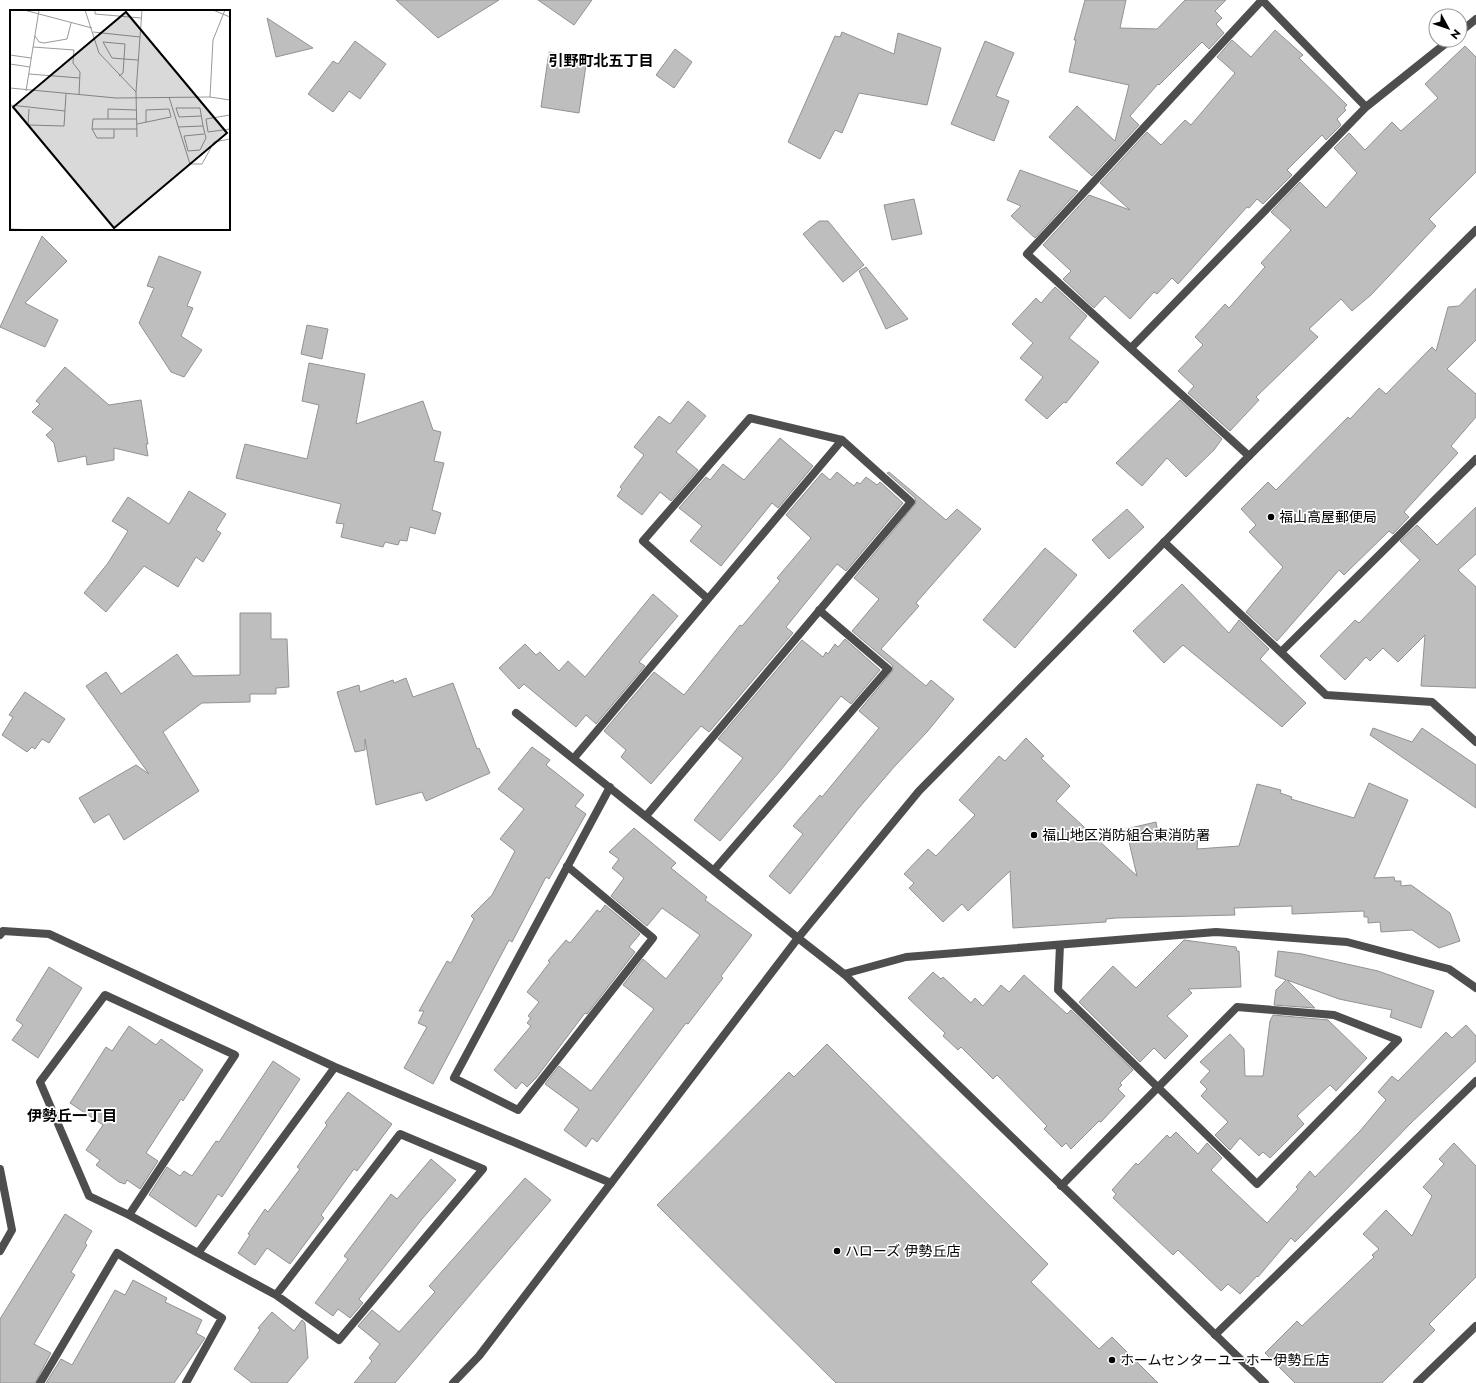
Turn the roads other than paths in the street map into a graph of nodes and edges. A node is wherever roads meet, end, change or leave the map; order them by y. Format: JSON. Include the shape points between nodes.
{"nodes":[{"id":1,"x":1476,"y":19,"type":"edge"},
{"id":2,"x":1468,"y":26,"type":"edge"},
{"id":3,"x":1440,"y":48,"type":"edge"},
{"id":4,"x":1366,"y":107,"type":"junction"},
{"id":5,"x":1476,"y":230,"type":"edge"},
{"id":6,"x":1131,"y":348,"type":"junction"},
{"id":7,"x":842,"y":440,"type":"junction"},
{"id":8,"x":1249,"y":456,"type":"junction"},
{"id":9,"x":1476,"y":459,"type":"edge"},
{"id":10,"x":1164,"y":542,"type":"junction"},
{"id":11,"x":708,"y":599,"type":"junction"},
{"id":12,"x":819,"y":610,"type":"junction"},
{"id":13,"x":1280,"y":652,"type":"junction"},
{"id":14,"x":516,"y":713,"type":"dead end"},
{"id":15,"x":1476,"y":742,"type":"edge"},
{"id":16,"x":574,"y":758,"type":"junction"},
{"id":17,"x":610,"y":787,"type":"junction"},
{"id":18,"x":646,"y":816,"type":"junction"},
{"id":19,"x":567,"y":866,"type":"junction"},
{"id":20,"x":714,"y":870,"type":"junction"},
{"id":21,"x":0,"y":934,"type":"edge"},
{"id":22,"x":798,"y":938,"type":"junction"},
{"id":23,"x":1060,"y":945,"type":"junction"},
{"id":24,"x":844,"y":974,"type":"junction"},
{"id":25,"x":1476,"y":988,"type":"edge"},
{"id":26,"x":335,"y":1066,"type":"junction"},
{"id":27,"x":1476,"y":1081,"type":"edge"},
{"id":28,"x":1157,"y":1088,"type":"junction"},
{"id":29,"x":0,"y":1169,"type":"edge"},
{"id":30,"x":611,"y":1183,"type":"junction"},
{"id":31,"x":1061,"y":1186,"type":"junction"},
{"id":32,"x":129,"y":1215,"type":"junction"},
{"id":33,"x":0,"y":1251,"type":"edge"},
{"id":34,"x":198,"y":1253,"type":"junction"},
{"id":35,"x":276,"y":1295,"type":"junction"},
{"id":36,"x":1476,"y":1326,"type":"edge"},
{"id":37,"x":1215,"y":1335,"type":"junction"},
{"id":38,"x":40,"y":1383,"type":"edge"},
{"id":39,"x":186,"y":1383,"type":"edge"},
{"id":40,"x":453,"y":1383,"type":"edge"},
{"id":41,"x":1265,"y":1383,"type":"edge"},
{"id":42,"x":1418,"y":1383,"type":"edge"}],
"edges":[{"from":1,"to":2,"type":"street"},
{"from":3,"to":4,"type":"street"},
{"from":4,"to":6,"type":"street"},
{"from":4,"to":6,"type":"street","via":[[1262,0],[1027,254]]},
{"from":5,"to":8,"type":"street"},
{"from":6,"to":8,"type":"street"},
{"from":7,"to":11,"type":"street"},
{"from":7,"to":11,"type":"street","via":[[750,418],[643,541]]},
{"from":7,"to":12,"type":"street","via":[[911,502]]},
{"from":8,"to":10,"type":"street"},
{"from":9,"to":13,"type":"street"},
{"from":10,"to":13,"type":"street"},
{"from":10,"to":22,"type":"street","via":[[919,791]]},
{"from":11,"to":16,"type":"street"},
{"from":12,"to":18,"type":"street"},
{"from":12,"to":20,"type":"street","via":[[888,669]]},
{"from":13,"to":15,"type":"street","via":[[1326,695],[1432,702]]},
{"from":14,"to":16,"type":"street"},
{"from":16,"to":17,"type":"street"},
{"from":17,"to":18,"type":"street"},
{"from":17,"to":19,"type":"street"},
{"from":18,"to":20,"type":"street"},
{"from":19,"to":19,"type":"street","via":[[454,1078],[518,1110],[653,938]]},
{"from":20,"to":22,"type":"street"},
{"from":21,"to":26,"type":"street","via":[[49,934]]},
{"from":22,"to":24,"type":"street"},
{"from":22,"to":30,"type":"street"},
{"from":23,"to":24,"type":"street","via":[[906,957]]},
{"from":23,"to":25,"type":"street","via":[[1216,932],[1347,942],[1449,969]]},
{"from":23,"to":28,"type":"street","via":[[1058,990]]},
{"from":24,"to":31,"type":"street"},
{"from":26,"to":30,"type":"street"},
{"from":26,"to":34,"type":"street"},
{"from":27,"to":37,"type":"street"},
{"from":28,"to":28,"type":"street","via":[[1257,1184],[1398,1040],[1334,1015],[1237,1007]]},
{"from":28,"to":31,"type":"street"},
{"from":29,"to":33,"type":"street","via":[[12,1230]]},
{"from":30,"to":40,"type":"street","via":[[479,1356]]},
{"from":31,"to":37,"type":"street"},
{"from":32,"to":32,"type":"street","via":[[89,1196],[40,1082],[105,995],[235,1055]]},
{"from":32,"to":34,"type":"street"},
{"from":34,"to":35,"type":"street"},
{"from":35,"to":35,"type":"street","via":[[339,1340],[483,1169],[400,1134]]},
{"from":36,"to":42,"type":"street"},
{"from":37,"to":41,"type":"street"},
{"from":38,"to":39,"type":"street","via":[[117,1253],[222,1318]]}]}
